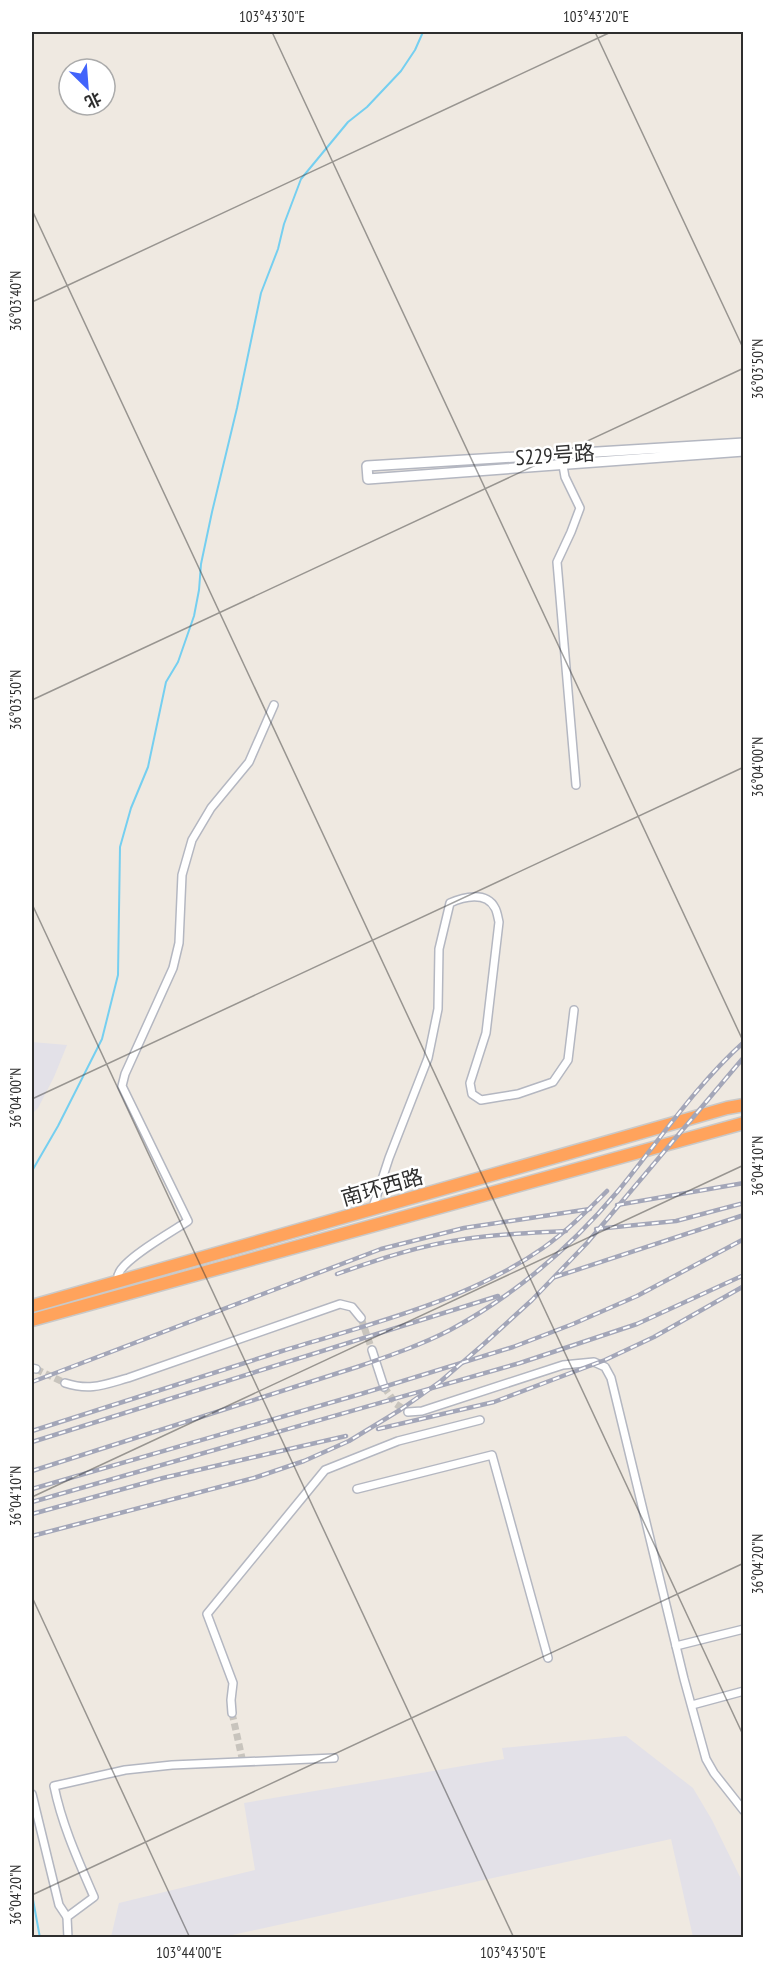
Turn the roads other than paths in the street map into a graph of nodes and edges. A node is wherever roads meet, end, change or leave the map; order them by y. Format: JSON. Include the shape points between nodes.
{"nodes":[{"id":1,"x":744,"y":443,"type":"edge"},
{"id":2,"x":744,"y":451,"type":"edge"},
{"id":3,"x":560,"y":454,"type":"junction"},
{"id":4,"x":564,"y":464,"type":"junction"},
{"id":5,"x":274,"y":705,"type":"dead end"},
{"id":6,"x":576,"y":785,"type":"dead end"},
{"id":7,"x":574,"y":1010,"type":"dead end"},
{"id":8,"x":744,"y":1105,"type":"edge"},
{"id":9,"x":744,"y":1123,"type":"edge"},
{"id":10,"x":372,"y":1210,"type":"junction"},
{"id":11,"x":118,"y":1282,"type":"junction"},
{"id":12,"x":32,"y":1306,"type":"edge"},
{"id":13,"x":361,"y":1318,"type":"tunnel mouth"},
{"id":14,"x":32,"y":1320,"type":"edge"},
{"id":15,"x":372,"y":1350,"type":"tunnel mouth"},
{"id":16,"x":65,"y":1383,"type":"tunnel mouth"},
{"id":17,"x":384,"y":1387,"type":"tunnel mouth"},
{"id":18,"x":408,"y":1412,"type":"dead end"},
{"id":19,"x":480,"y":1420,"type":"dead end"},
{"id":20,"x":357,"y":1489,"type":"dead end"},
{"id":21,"x":744,"y":1629,"type":"edge"},
{"id":22,"x":676,"y":1646,"type":"junction"},
{"id":23,"x":548,"y":1658,"type":"dead end"},
{"id":24,"x":744,"y":1690,"type":"edge"},
{"id":25,"x":692,"y":1705,"type":"junction"},
{"id":26,"x":232,"y":1713,"type":"tunnel mouth"},
{"id":27,"x":334,"y":1758,"type":"dead end"},
{"id":28,"x":32,"y":1794,"type":"edge"},
{"id":29,"x":744,"y":1811,"type":"edge"},
{"id":30,"x":67,"y":1917,"type":"junction"},
{"id":31,"x":68,"y":1938,"type":"edge"}],
"edges":[{"from":1,"to":3,"type":"street","name":"S229号路"},
{"from":2,"to":4,"type":"street","name":"S229号路"},
{"from":3,"to":4,"type":"street"},
{"from":3,"to":4,"type":"street","name":"S229号路","via":[[368,466],[368,479]]},
{"from":4,"to":6,"type":"street","via":[[565,477],[580,508],[557,562]]},
{"from":5,"to":11,"type":"street","via":[[249,762],[211,808],[192,840],[182,875],[179,943],[173,968],[122,1086],[189,1221],[122,1267]]},
{"from":7,"to":10,"type":"street","via":[[568,1060],[553,1082],[518,1094],[482,1100],[472,1094],[470,1083],[486,1033],[499,922],[495,907],[488,901],[472,896],[450,903],[440,949],[438,1009],[428,1058]]},
{"from":8,"to":10,"type":"highway","name":"南环西路"},
{"from":9,"to":14,"type":"highway","name":"南环西路"},
{"from":10,"to":11,"type":"highway","name":"南环西路"},
{"from":11,"to":12,"type":"highway","name":"南环西路"},
{"from":13,"to":16,"type":"street","via":[[352,1307],[340,1304],[128,1378],[81,1389]]},
{"from":15,"to":17,"type":"street"},
{"from":18,"to":22,"type":"street","via":[[422,1411],[563,1365],[594,1362],[605,1368],[611,1378]]},
{"from":19,"to":26,"type":"street","via":[[398,1441],[325,1470],[207,1614],[233,1683]]},
{"from":20,"to":23,"type":"street","via":[[492,1455]]},
{"from":21,"to":22,"type":"street"},
{"from":22,"to":25,"type":"street"},
{"from":24,"to":25,"type":"street"},
{"from":25,"to":29,"type":"street","via":[[705,1759]]},
{"from":27,"to":30,"type":"street","via":[[172,1765],[125,1770],[54,1786],[66,1833],[94,1897]]},
{"from":28,"to":30,"type":"street","via":[[59,1905]]},
{"from":30,"to":31,"type":"street"}]}
